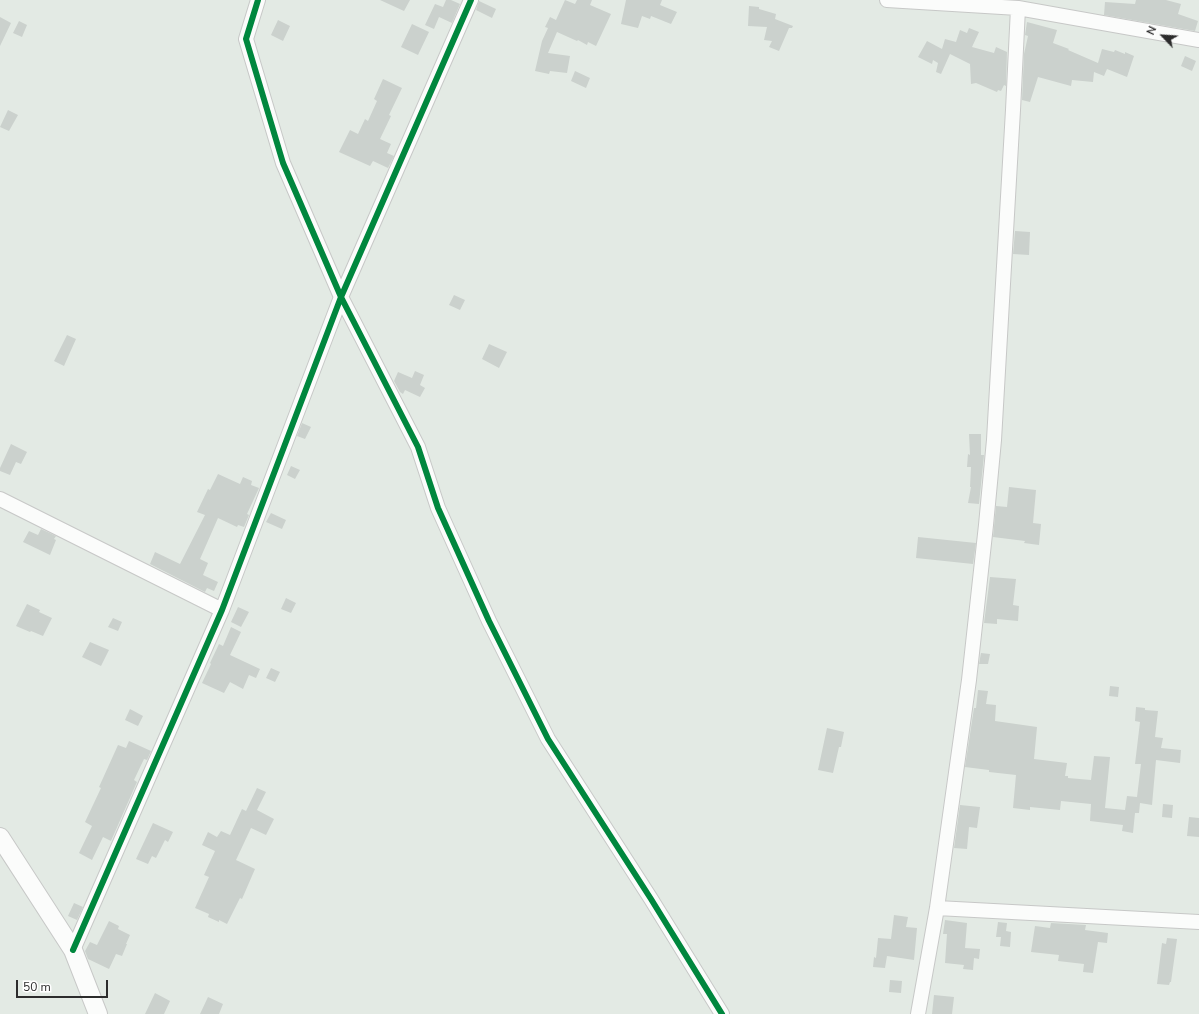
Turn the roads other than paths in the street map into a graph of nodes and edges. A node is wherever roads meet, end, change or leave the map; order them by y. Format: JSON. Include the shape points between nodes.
{"nodes":[{"id":1,"x":258,"y":0,"type":"edge"},
{"id":2,"x":471,"y":0,"type":"edge"},
{"id":3,"x":887,"y":0,"type":"edge"},
{"id":4,"x":1018,"y":8,"type":"junction"},
{"id":5,"x":1199,"y":40,"type":"edge"},
{"id":6,"x":341,"y":297,"type":"junction"},
{"id":7,"x":0,"y":499,"type":"edge"},
{"id":8,"x":222,"y":610,"type":"junction"},
{"id":9,"x":0,"y":837,"type":"edge"},
{"id":10,"x":937,"y":908,"type":"junction"},
{"id":11,"x":1199,"y":922,"type":"edge"},
{"id":12,"x":73,"y":950,"type":"junction"},
{"id":13,"x":98,"y":1014,"type":"edge"},
{"id":14,"x":722,"y":1014,"type":"edge"},
{"id":15,"x":918,"y":1014,"type":"edge"}],
"edges":[{"from":1,"to":6,"type":"street","via":[[246,39],[283,163]]},
{"from":2,"to":6,"type":"street"},
{"from":3,"to":4,"type":"street"},
{"from":4,"to":5,"type":"street"},
{"from":4,"to":10,"type":"street","via":[[994,440],[968,680]]},
{"from":6,"to":8,"type":"street"},
{"from":6,"to":14,"type":"street","via":[[418,447],[438,508],[489,621],[548,739]]},
{"from":7,"to":8,"type":"street"},
{"from":8,"to":12,"type":"street"},
{"from":9,"to":12,"type":"street"},
{"from":10,"to":11,"type":"street"},
{"from":10,"to":15,"type":"street"},
{"from":12,"to":13,"type":"street"}]}
